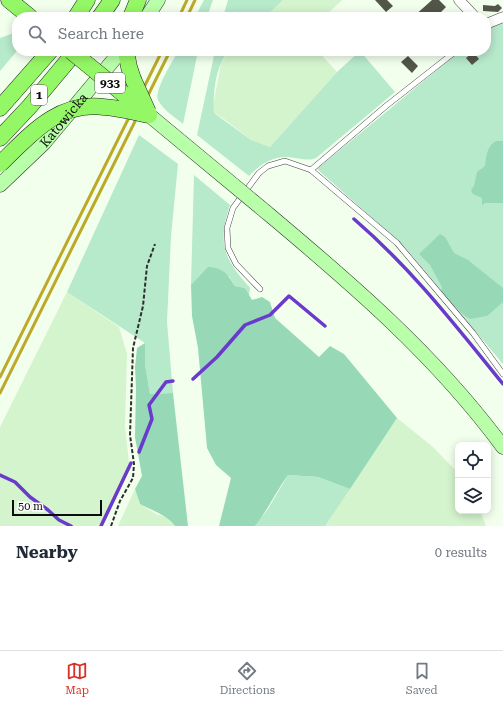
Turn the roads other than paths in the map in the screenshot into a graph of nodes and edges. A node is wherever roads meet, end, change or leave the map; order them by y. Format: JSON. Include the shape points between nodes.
{"nodes":[{"id":1,"x":9,"y":0,"type":"edge"},
{"id":2,"x":88,"y":0,"type":"edge"},
{"id":3,"x":112,"y":0,"type":"edge"},
{"id":4,"x":138,"y":0,"type":"edge"},
{"id":5,"x":158,"y":0,"type":"edge"},
{"id":6,"x":459,"y":0,"type":"edge"},
{"id":7,"x":24,"y":12,"type":"edge"},
{"id":8,"x":80,"y":12,"type":"edge"},
{"id":9,"x":104,"y":12,"type":"edge"},
{"id":10,"x":133,"y":12,"type":"edge"},
{"id":11,"x":151,"y":12,"type":"edge"},
{"id":12,"x":470,"y":12,"type":"edge"},
{"id":13,"x":503,"y":17,"type":"edge"},
{"id":14,"x":491,"y":22,"type":"edge"},
{"id":15,"x":46,"y":56,"type":"edge"},
{"id":16,"x":72,"y":56,"type":"edge"},
{"id":17,"x":77,"y":56,"type":"edge"},
{"id":18,"x":118,"y":56,"type":"edge"},
{"id":19,"x":127,"y":56,"type":"edge"},
{"id":20,"x":450,"y":56,"type":"edge"},
{"id":21,"x":0,"y":108,"type":"edge"},
{"id":22,"x":149,"y":115,"type":"junction"},
{"id":23,"x":0,"y":138,"type":"edge"},
{"id":24,"x":0,"y":164,"type":"edge"},
{"id":25,"x":311,"y":170,"type":"junction"},
{"id":26,"x":0,"y":185,"type":"edge"},
{"id":27,"x":260,"y":289,"type":"dead end"},
{"id":28,"x":503,"y":374,"type":"edge"},
{"id":29,"x":503,"y":447,"type":"edge"}],
"edges":[{"from":1,"to":7,"type":"main road"},
{"from":2,"to":8,"type":"main road"},
{"from":3,"to":9,"type":"main road"},
{"from":4,"to":10,"type":"main road"},
{"from":5,"to":11,"type":"main road"},
{"from":6,"to":12,"type":"street"},
{"from":13,"to":14,"type":"street"},
{"from":15,"to":21,"type":"main road","number":"1"},
{"from":16,"to":23,"type":"main road","number":"1"},
{"from":17,"to":22,"type":"main road","number":"933","bridge":true},
{"from":18,"to":26,"type":"main road","name":"Katowicka","via":[[44,143]]},
{"from":19,"to":22,"type":"main road","bridge":true,"via":[[131,74]]},
{"from":20,"to":25,"type":"lane"},
{"from":22,"to":24,"type":"main road","bridge":true,"via":[[99,106],[81,106],[67,110],[39,126]]},
{"from":22,"to":29,"type":"main road","number":"933","bridge":true,"via":[[369,300],[410,339],[457,390]]},
{"from":25,"to":27,"type":"lane","via":[[285,161],[268,166],[253,180],[233,208],[227,228],[228,248],[236,264]]},
{"from":25,"to":28,"type":"lane","via":[[397,243],[473,333]]}]}
